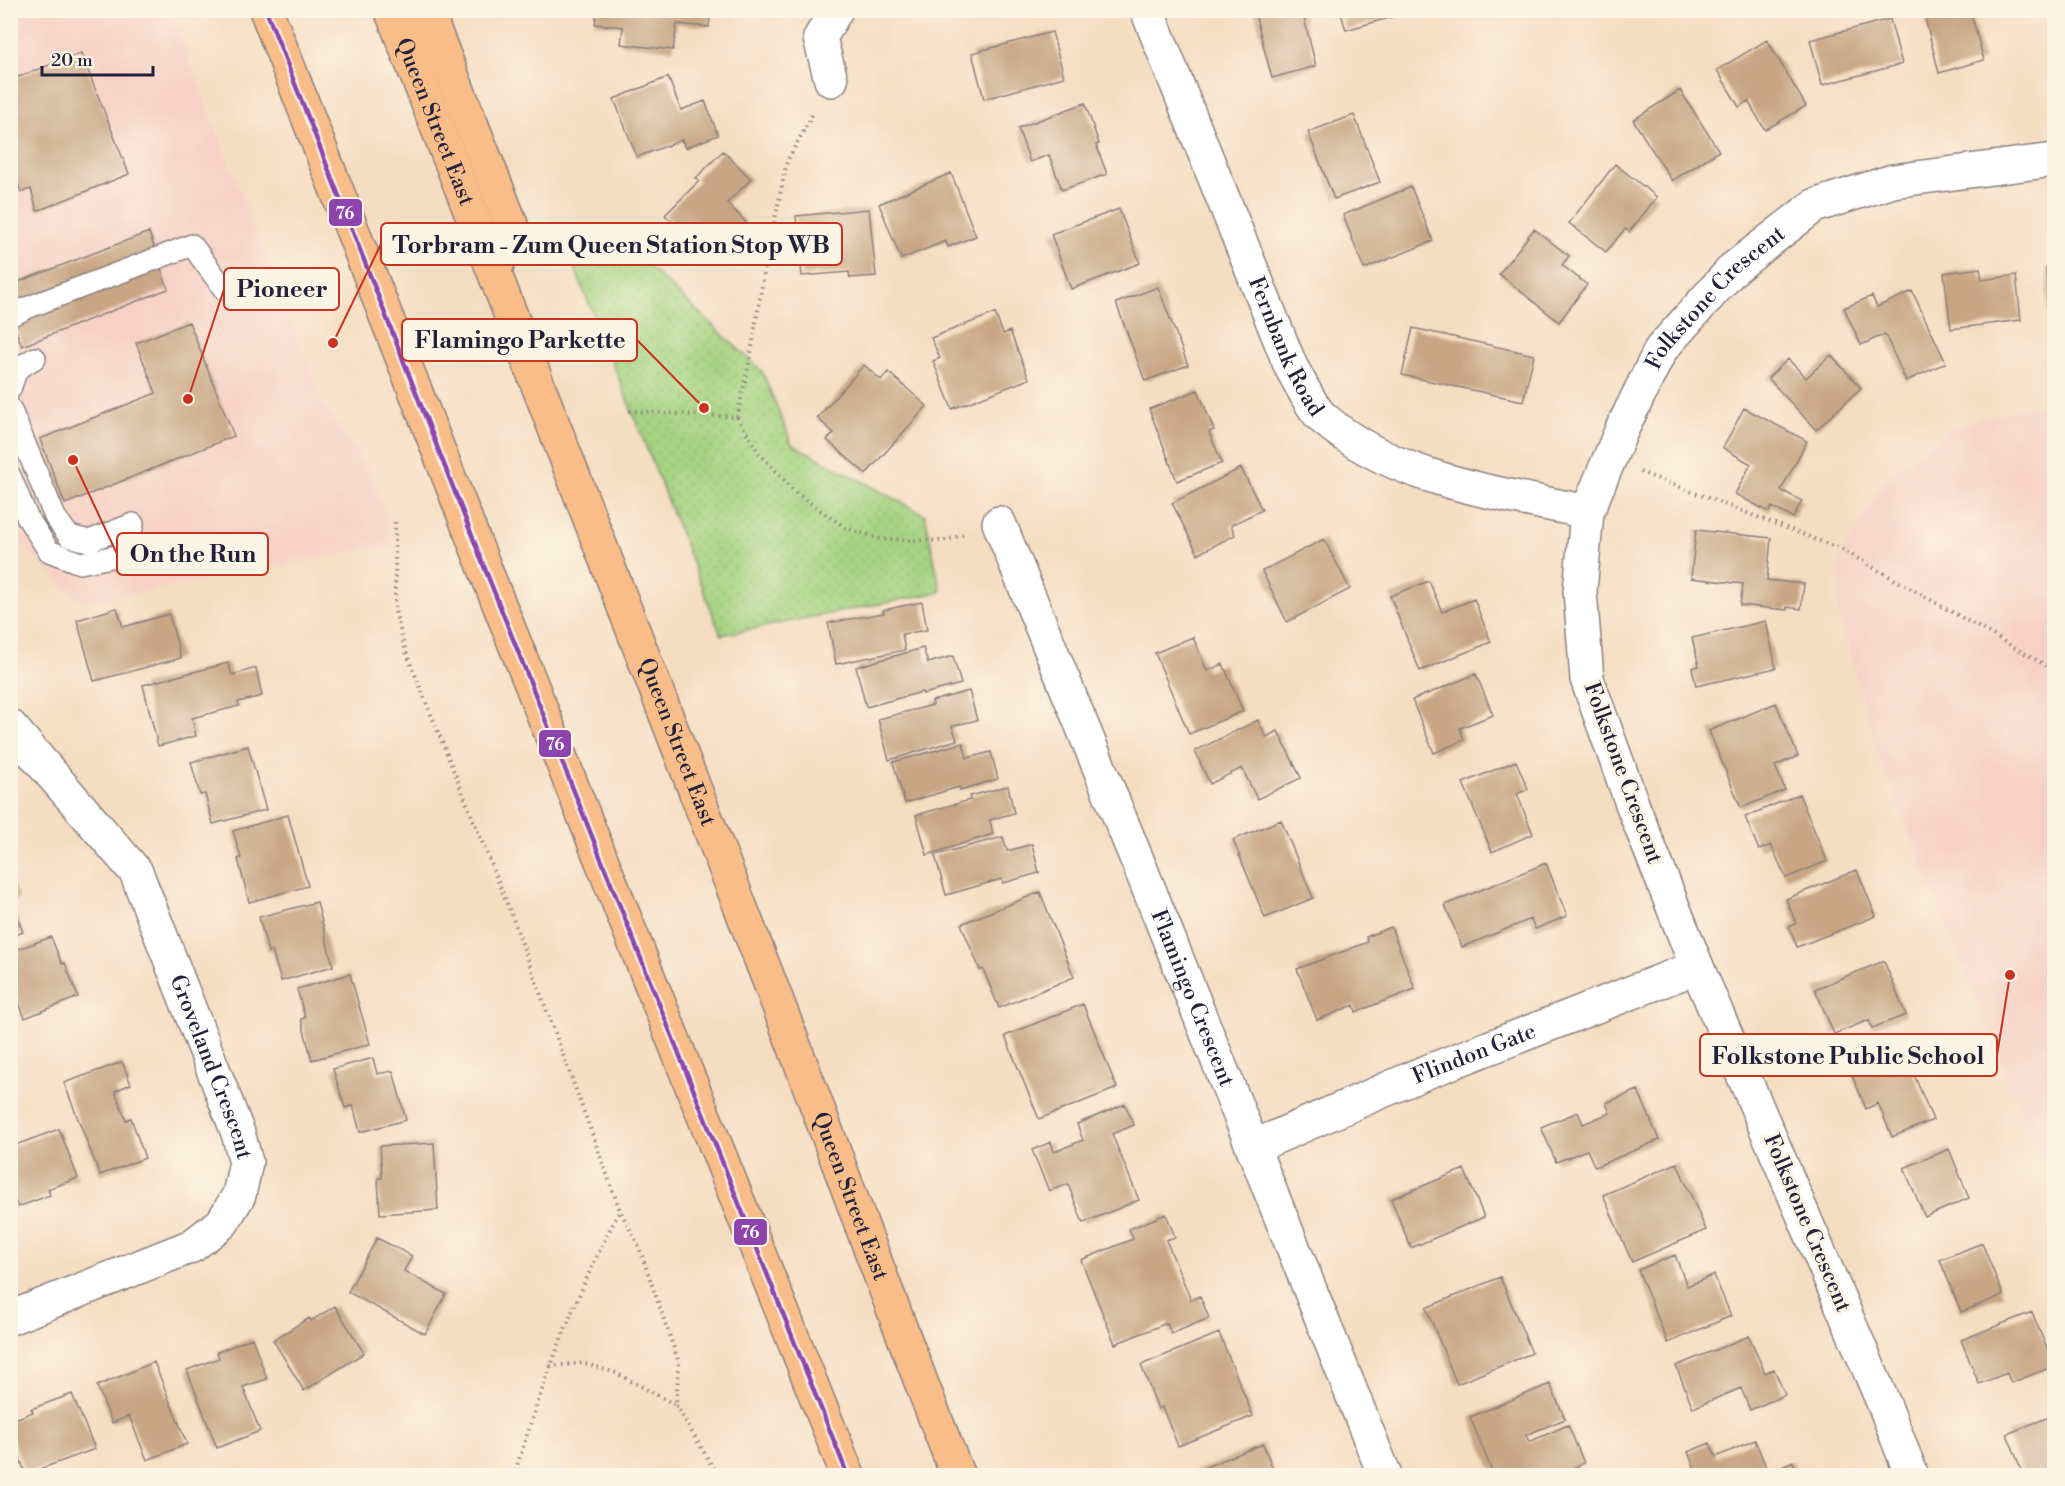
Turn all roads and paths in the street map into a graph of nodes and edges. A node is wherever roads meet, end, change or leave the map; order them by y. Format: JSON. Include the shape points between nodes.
{"nodes":[{"id":1,"x":249,"y":10,"type":"edge"},
{"id":2,"x":266,"y":10,"type":"edge"},
{"id":3,"x":391,"y":10,"type":"edge"},
{"id":4,"x":426,"y":10,"type":"edge"},
{"id":5,"x":836,"y":10,"type":"edge"},
{"id":6,"x":1147,"y":10,"type":"edge"},
{"id":7,"x":831,"y":80,"type":"joint"},
{"id":8,"x":316,"y":136,"type":"junction"},
{"id":9,"x":2055,"y":160,"type":"edge"},
{"id":10,"x":495,"y":271,"type":"junction"},
{"id":11,"x":224,"y":289,"type":"dead end"},
{"id":12,"x":10,"y":316,"type":"edge"},
{"id":13,"x":35,"y":358,"type":"dead end"},
{"id":14,"x":10,"y":389,"type":"edge"},
{"id":15,"x":10,"y":408,"type":"edge"},
{"id":16,"x":629,"y":411,"type":"dead end"},
{"id":17,"x":737,"y":417,"type":"junction"},
{"id":18,"x":1609,"y":460,"type":"junction"},
{"id":19,"x":10,"y":476,"type":"edge"},
{"id":20,"x":1587,"y":512,"type":"junction"},
{"id":21,"x":395,"y":522,"type":"dead end"},
{"id":22,"x":999,"y":523,"type":"joint"},
{"id":23,"x":2055,"y":670,"type":"edge"},
{"id":24,"x":10,"y":726,"type":"edge"},
{"id":25,"x":1697,"y":967,"type":"junction"},
{"id":26,"x":1253,"y":1148,"type":"junction"},
{"id":27,"x":620,"y":1210,"type":"junction"},
{"id":28,"x":10,"y":1318,"type":"edge"},
{"id":29,"x":550,"y":1366,"type":"junction"},
{"id":30,"x":676,"y":1405,"type":"junction"},
{"id":31,"x":514,"y":1476,"type":"edge"},
{"id":32,"x":718,"y":1476,"type":"edge"},
{"id":33,"x":848,"y":1476,"type":"edge"},
{"id":34,"x":958,"y":1476,"type":"edge"},
{"id":35,"x":1385,"y":1476,"type":"edge"},
{"id":36,"x":1912,"y":1476,"type":"edge"}],
"edges":[{"from":1,"to":8,"type":"main road","via":[[298,121]]},
{"from":2,"to":8,"type":"main road"},
{"from":3,"to":10,"type":"main road","name":"Queen Street East"},
{"from":4,"to":10,"type":"main road","via":[[511,224]]},
{"from":5,"to":7,"type":"street","via":[[820,38]]},
{"from":6,"to":20,"type":"street","name":"Fernbank Road","via":[[1291,368],[1321,417],[1366,449],[1436,478]]},
{"from":7,"to":17,"type":"path","via":[[787,161]]},
{"from":8,"to":33,"type":"main road"},
{"from":9,"to":18,"type":"street","name":"Folkstone Crescent","via":[[1893,181],[1814,206],[1733,269],[1661,349]]},
{"from":10,"to":34,"type":"main road","name":"Queen Street East"},
{"from":11,"to":12,"type":"lane","via":[[192,245]]},
{"from":13,"to":14,"type":"lane","via":[[17,369]]},
{"from":15,"to":19,"type":"lane","via":[[55,517],[69,536],[89,541],[134,524],[128,543],[117,555],[80,563],[49,551],[27,517]]},
{"from":16,"to":17,"type":"path"},
{"from":17,"to":22,"type":"path","via":[[759,453],[797,494],[846,528],[881,539],[943,541]]},
{"from":18,"to":20,"type":"street","name":"Folkstone Crescent"},
{"from":18,"to":23,"type":"path","via":[[1841,549]]},
{"from":20,"to":25,"type":"street","name":"Folkstone Crescent","via":[[1580,591],[1587,679]]},
{"from":21,"to":27,"type":"path","via":[[395,611],[406,652],[512,916]]},
{"from":22,"to":26,"type":"street","name":"Flamingo Crescent"},
{"from":24,"to":28,"type":"street","name":"Groveland Crescent","via":[[136,873],[246,1162],[239,1195],[222,1223],[192,1246]]},
{"from":25,"to":26,"type":"street","name":"Flindon Gate","via":[[1424,1073]]},
{"from":25,"to":36,"type":"street","name":"Folkstone Crescent"},
{"from":26,"to":35,"type":"street","name":"Flamingo Crescent"},
{"from":27,"to":29,"type":"path"},
{"from":27,"to":30,"type":"path","via":[[639,1248],[679,1363]]},
{"from":29,"to":30,"type":"path","via":[[582,1363],[616,1373]]},
{"from":29,"to":31,"type":"path"},
{"from":30,"to":32,"type":"path"}]}
